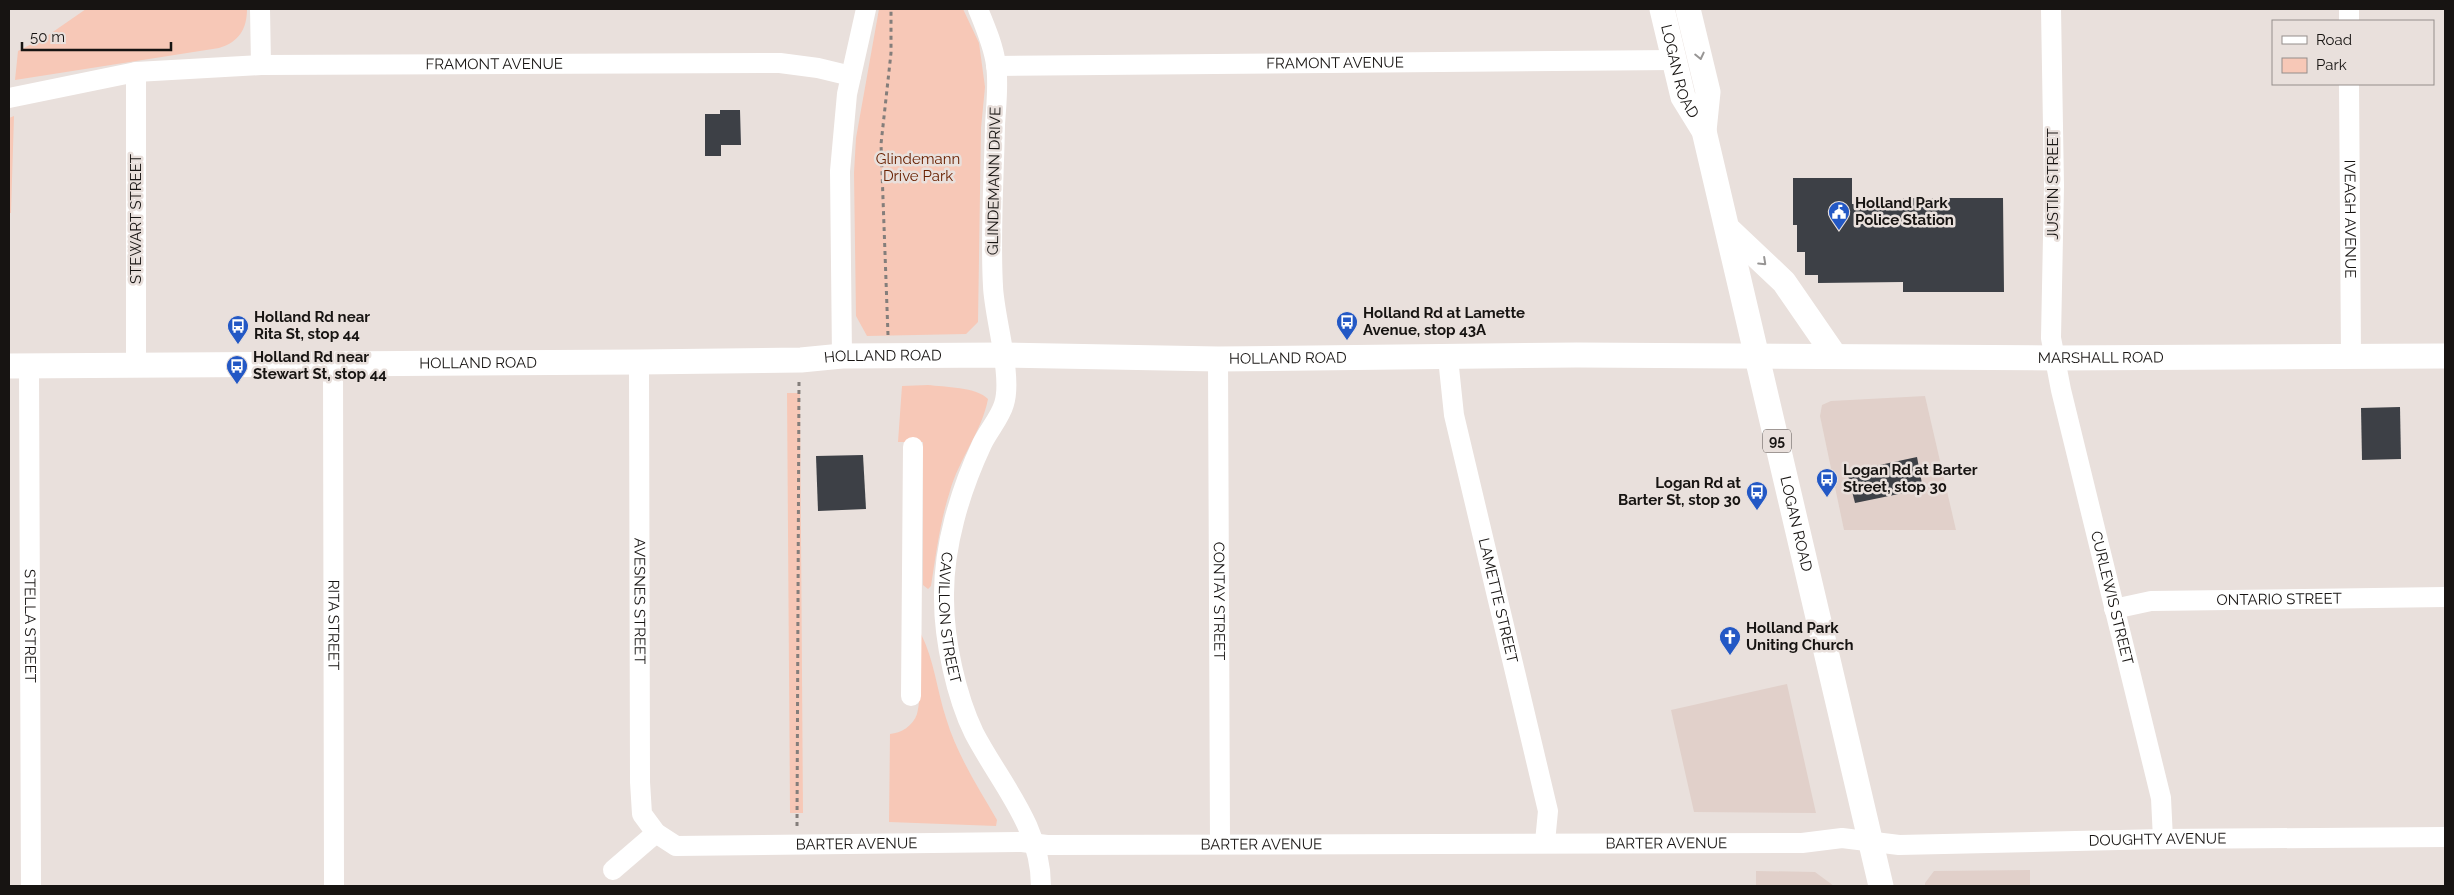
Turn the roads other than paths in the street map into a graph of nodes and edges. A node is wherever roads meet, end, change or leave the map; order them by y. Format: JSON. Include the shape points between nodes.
{"nodes":[{"id":1,"x":260,"y":9,"type":"edge"},
{"id":2,"x":866,"y":9,"type":"edge"},
{"id":3,"x":978,"y":9,"type":"edge"},
{"id":4,"x":1662,"y":9,"type":"edge"},
{"id":5,"x":1688,"y":9,"type":"edge"},
{"id":6,"x":2051,"y":9,"type":"edge"},
{"id":7,"x":1674,"y":60,"type":"junction"},
{"id":8,"x":261,"y":64,"type":"junction"},
{"id":9,"x":996,"y":66,"type":"junction"},
{"id":10,"x":136,"y":72,"type":"junction"},
{"id":11,"x":851,"y":76,"type":"junction"},
{"id":12,"x":2349,"y":85,"type":"edge"},
{"id":13,"x":9,"y":98,"type":"edge"},
{"id":14,"x":1704,"y":131,"type":"junction"},
{"id":15,"x":1728,"y":229,"type":"junction"},
{"id":16,"x":1003,"y":355,"type":"junction"},
{"id":17,"x":2351,"y":355,"type":"junction"},
{"id":18,"x":842,"y":356,"type":"junction"},
{"id":19,"x":1756,"y":356,"type":"junction"},
{"id":20,"x":1835,"y":356,"type":"junction"},
{"id":21,"x":2445,"y":356,"type":"edge"},
{"id":22,"x":1448,"y":358,"type":"junction"},
{"id":23,"x":2054,"y":358,"type":"junction"},
{"id":24,"x":1218,"y":360,"type":"junction"},
{"id":25,"x":639,"y":362,"type":"junction"},
{"id":26,"x":333,"y":364,"type":"junction"},
{"id":27,"x":136,"y":365,"type":"junction"},
{"id":28,"x":19,"y":366,"type":"edge"},
{"id":29,"x":913,"y":448,"type":"dead end"},
{"id":30,"x":2445,"y":598,"type":"edge"},
{"id":31,"x":944,"y":606,"type":"junction"},
{"id":32,"x":912,"y":608,"type":"junction"},
{"id":33,"x":2114,"y":609,"type":"junction"},
{"id":34,"x":911,"y":696,"type":"dead end"},
{"id":35,"x":656,"y":834,"type":"junction"},
{"id":36,"x":2445,"y":837,"type":"edge"},
{"id":37,"x":2163,"y":839,"type":"junction"},
{"id":38,"x":1545,"y":842,"type":"junction"},
{"id":39,"x":1870,"y":842,"type":"junction"},
{"id":40,"x":1034,"y":843,"type":"junction"},
{"id":41,"x":1220,"y":844,"type":"junction"},
{"id":42,"x":613,"y":870,"type":"dead end"},
{"id":43,"x":30,"y":886,"type":"edge"},
{"id":44,"x":334,"y":886,"type":"edge"},
{"id":45,"x":1041,"y":886,"type":"edge"},
{"id":46,"x":1881,"y":886,"type":"edge"}],
"edges":[{"from":1,"to":8,"type":"street"},
{"from":2,"to":11,"type":"street"},
{"from":3,"to":9,"type":"street","name":"GLINDEMANN DRIVE"},
{"from":4,"to":7,"type":"main road","name":"LOGAN ROAD","number":"95"},
{"from":5,"to":14,"type":"main road","name":"LOGAN ROAD","number":"95","one_way":true,"via":[[1708,92]]},
{"from":6,"to":23,"type":"street","name":"JUSTIN STREET","via":[[2054,186],[2051,338]]},
{"from":7,"to":9,"type":"street","name":"FRAMONT AVENUE"},
{"from":7,"to":14,"type":"main road","name":"LOGAN ROAD","number":"95","via":[[1683,98]]},
{"from":8,"to":10,"type":"street","name":"FRAMONT AVENUE"},
{"from":8,"to":11,"type":"street","name":"FRAMONT AVENUE","via":[[780,62]]},
{"from":9,"to":16,"type":"street","name":"GLINDEMANN DRIVE","via":[[993,287]]},
{"from":10,"to":13,"type":"street","name":"FRAMONT AVENUE"},
{"from":10,"to":27,"type":"street","name":"STEWART STREET"},
{"from":11,"to":18,"type":"street","via":[[840,171]]},
{"from":12,"to":17,"type":"street","name":"IVEAGH AVENUE"},
{"from":14,"to":15,"type":"main road","name":"LOGAN ROAD","number":"95"},
{"from":15,"to":19,"type":"main road","name":"LOGAN ROAD","number":"95"},
{"from":15,"to":20,"type":"main road","one_way":true,"via":[[1784,282]]},
{"from":16,"to":18,"type":"main road","name":"HOLLAND ROAD"},
{"from":16,"to":24,"type":"main road","name":"HOLLAND ROAD"},
{"from":16,"to":31,"type":"street","name":"CAVILLON STREET","via":[[1005,404],[983,442],[954,523]]},
{"from":17,"to":21,"type":"main road","name":"MARSHALL ROAD"},
{"from":17,"to":23,"type":"main road","name":"MARSHALL ROAD"},
{"from":18,"to":25,"type":"main road","name":"HOLLAND ROAD","via":[[801,360]]},
{"from":19,"to":20,"type":"main road","name":"MARSHALL ROAD"},
{"from":19,"to":22,"type":"main road","name":"HOLLAND ROAD"},
{"from":19,"to":39,"type":"main road","name":"LOGAN ROAD","number":"95"},
{"from":20,"to":23,"type":"main road","name":"MARSHALL ROAD"},
{"from":22,"to":24,"type":"main road","name":"HOLLAND ROAD"},
{"from":22,"to":38,"type":"street","name":"LAMETTE STREET","via":[[1454,414],[1548,811]]},
{"from":23,"to":33,"type":"street","name":"CURLEWIS STREET"},
{"from":24,"to":41,"type":"street","name":"CONTAY STREET"},
{"from":25,"to":26,"type":"main road","name":"HOLLAND ROAD"},
{"from":25,"to":35,"type":"street","name":"AVESNES STREET","via":[[640,782],[642,814]]},
{"from":26,"to":27,"type":"main road","name":"HOLLAND ROAD"},
{"from":26,"to":44,"type":"street","name":"RITA STREET"},
{"from":27,"to":28,"type":"main road","name":"HOLLAND ROAD"},
{"from":28,"to":43,"type":"street","name":"STELLA STREET"},
{"from":29,"to":32,"type":"street"},
{"from":30,"to":33,"type":"street","name":"ONTARIO STREET","via":[[2151,601]]},
{"from":31,"to":32,"type":"street"},
{"from":31,"to":40,"type":"street","name":"CAVILLON STREET","via":[[957,682],[973,730],[1018,805]]},
{"from":32,"to":34,"type":"street"},
{"from":33,"to":37,"type":"street","name":"CURLEWIS STREET","via":[[2161,798]]},
{"from":35,"to":40,"type":"street","name":"BARTER AVENUE","via":[[676,846]]},
{"from":35,"to":42,"type":"street"},
{"from":36,"to":37,"type":"street","name":"DOUGHTY AVENUE"},
{"from":37,"to":39,"type":"street","name":"DOUGHTY AVENUE","via":[[1899,845]]},
{"from":38,"to":39,"type":"street","name":"BARTER AVENUE","via":[[1802,842],[1842,838]]},
{"from":38,"to":41,"type":"street","name":"BARTER AVENUE"},
{"from":39,"to":46,"type":"main road","name":"LOGAN ROAD","number":"95"},
{"from":40,"to":41,"type":"street","name":"BARTER AVENUE"},
{"from":40,"to":45,"type":"street","name":"CAVILLON STREET"}]}
